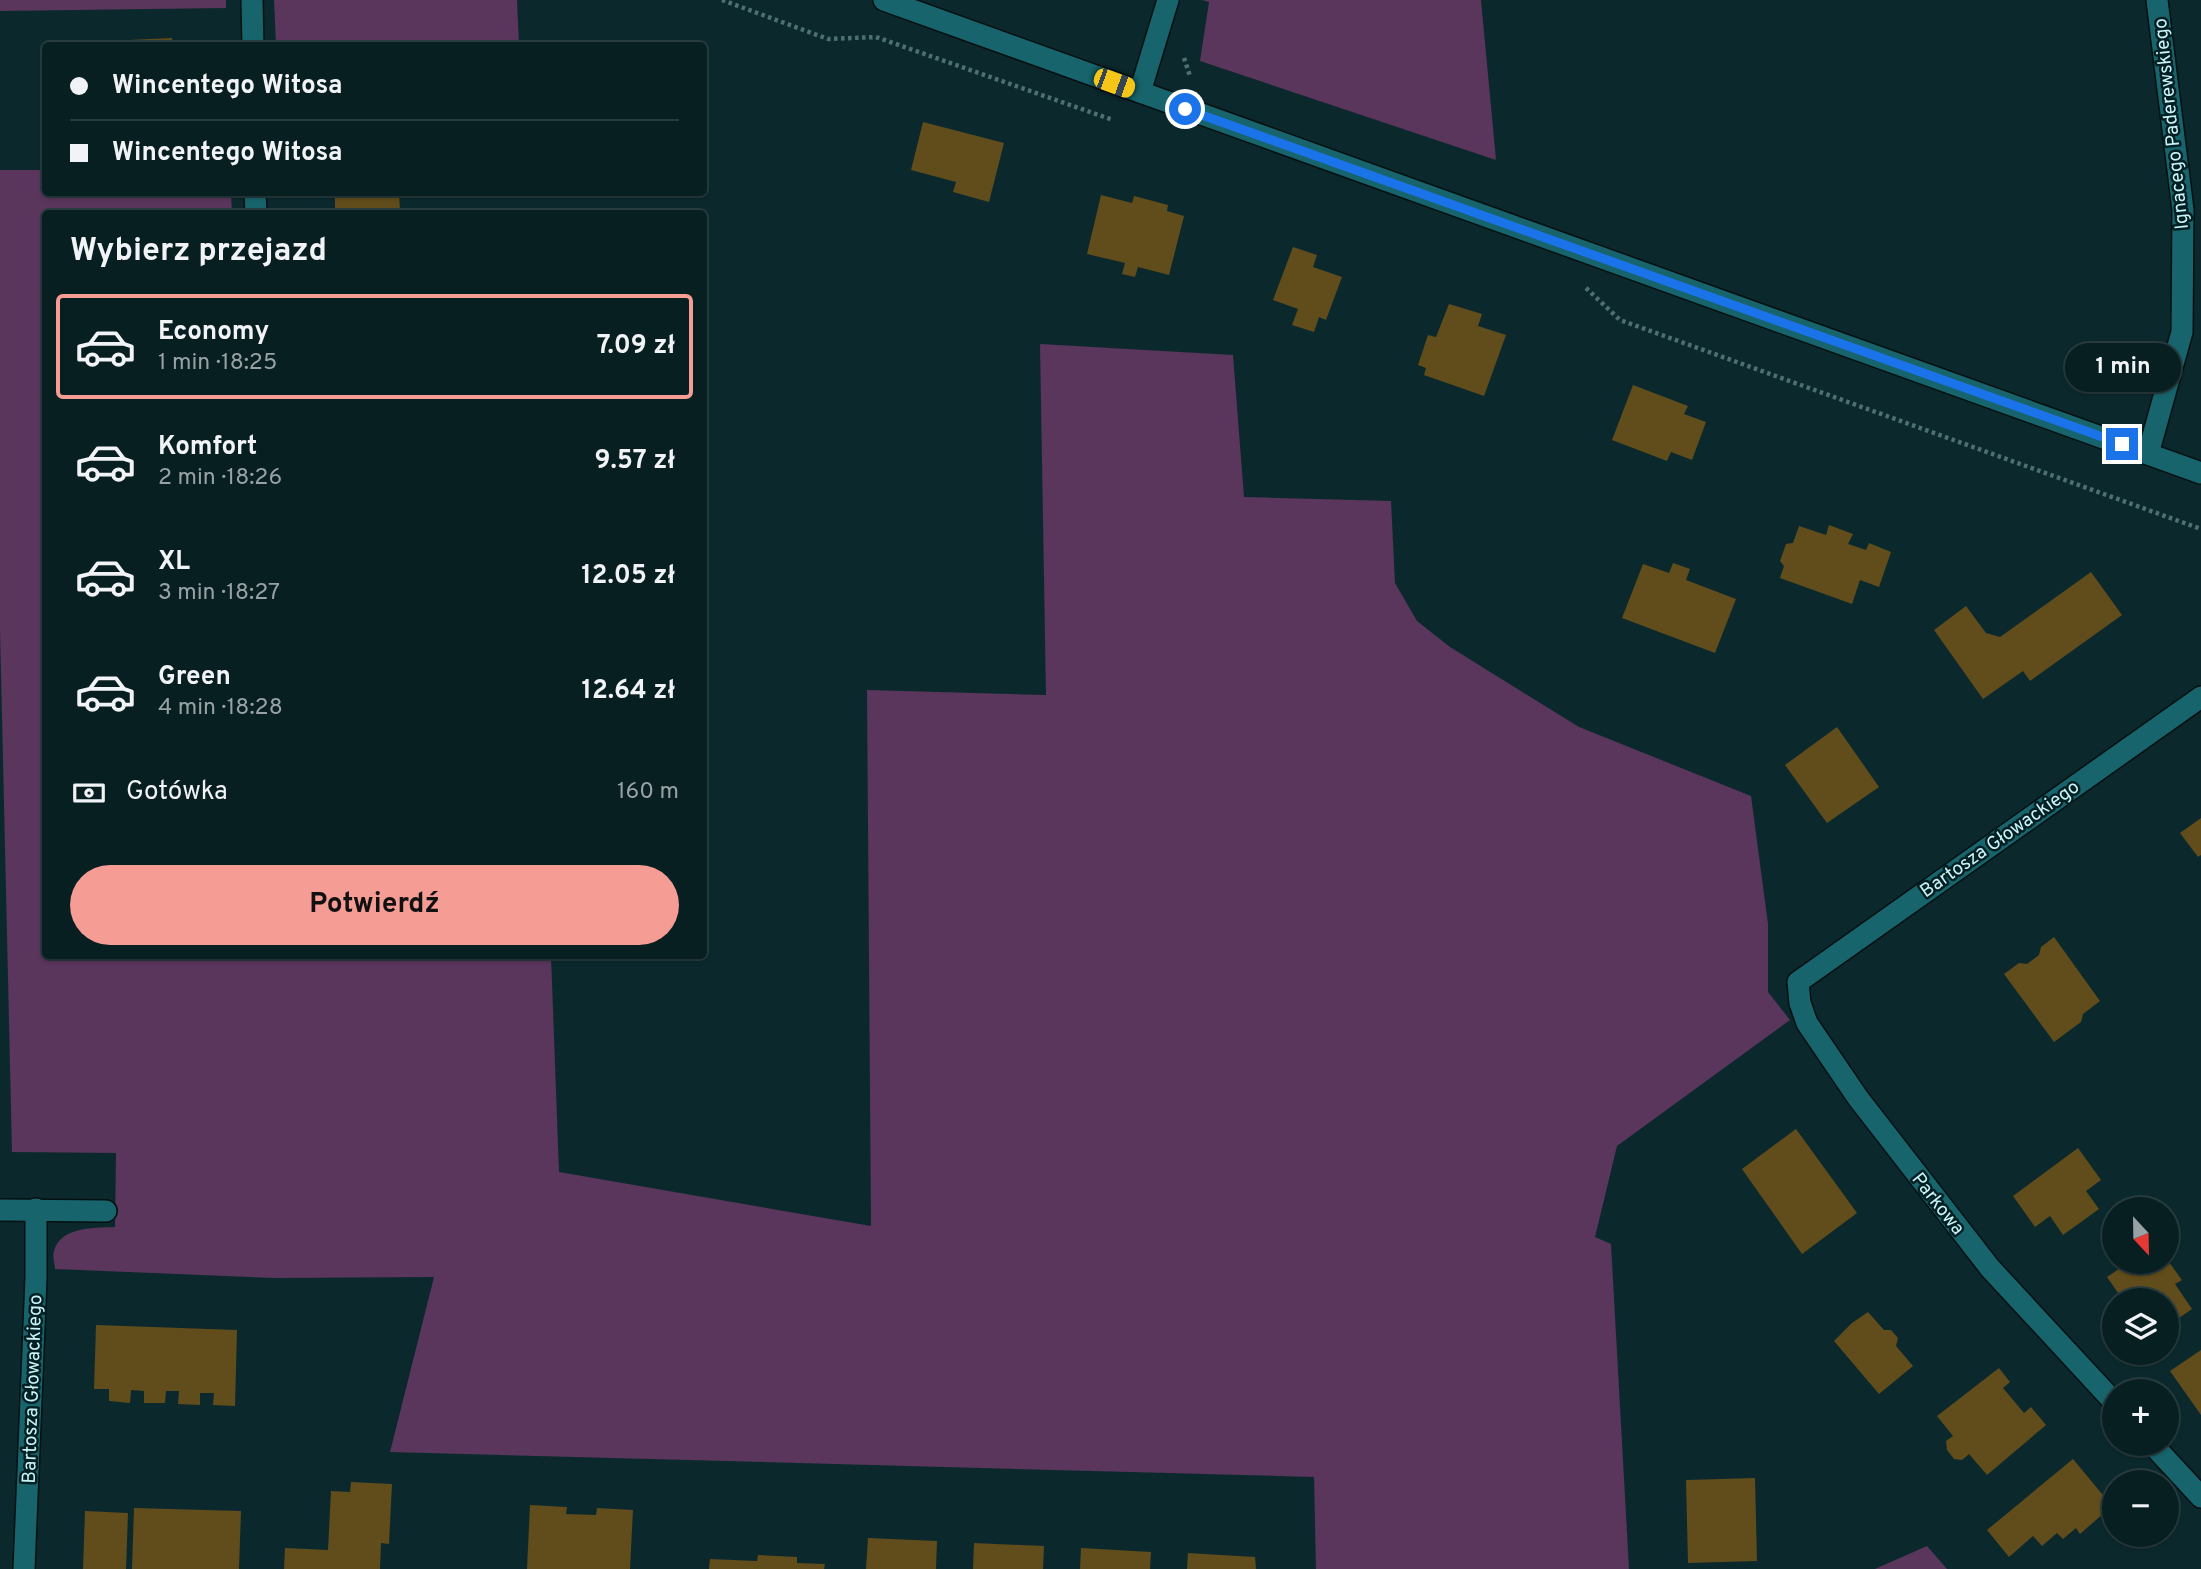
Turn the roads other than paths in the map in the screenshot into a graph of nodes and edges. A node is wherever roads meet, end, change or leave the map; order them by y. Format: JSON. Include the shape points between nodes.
{"nodes":[{"id":1,"x":252,"y":0,"type":"edge"},
{"id":2,"x":884,"y":0,"type":"edge"},
{"id":3,"x":1168,"y":0,"type":"edge"},
{"id":4,"x":2157,"y":0,"type":"edge"},
{"id":5,"x":253,"y":42,"type":"edge"},
{"id":6,"x":1140,"y":92,"type":"junction"},
{"id":7,"x":2148,"y":454,"type":"junction"},
{"id":8,"x":2201,"y":473,"type":"edge"},
{"id":9,"x":2201,"y":697,"type":"edge"},
{"id":10,"x":1798,"y":982,"type":"joint"},
{"id":11,"x":36,"y":1209,"type":"junction"},
{"id":12,"x":0,"y":1210,"type":"edge"},
{"id":13,"x":106,"y":1211,"type":"dead end"},
{"id":14,"x":2102,"y":1389,"type":"edge"},
{"id":15,"x":2163,"y":1456,"type":"edge"},
{"id":16,"x":2201,"y":1497,"type":"edge"},
{"id":17,"x":24,"y":1569,"type":"edge"}],
"edges":[{"from":1,"to":5,"type":"street"},
{"from":2,"to":6,"type":"street"},
{"from":3,"to":6,"type":"street"},
{"from":4,"to":7,"type":"street","name":"Ignacego Paderewskiego","via":[[2183,210],[2182,332]]},
{"from":6,"to":7,"type":"street"},
{"from":7,"to":8,"type":"street"},
{"from":9,"to":10,"type":"street","name":"Bartosza Głowackiego"},
{"from":10,"to":14,"type":"street","name":"Parkowa","via":[[1807,1023],[1858,1098],[1990,1268]]},
{"from":11,"to":12,"type":"street"},
{"from":11,"to":13,"type":"street"},
{"from":11,"to":17,"type":"street","name":"Bartosza Głowackiego"},
{"from":15,"to":16,"type":"street"}]}
